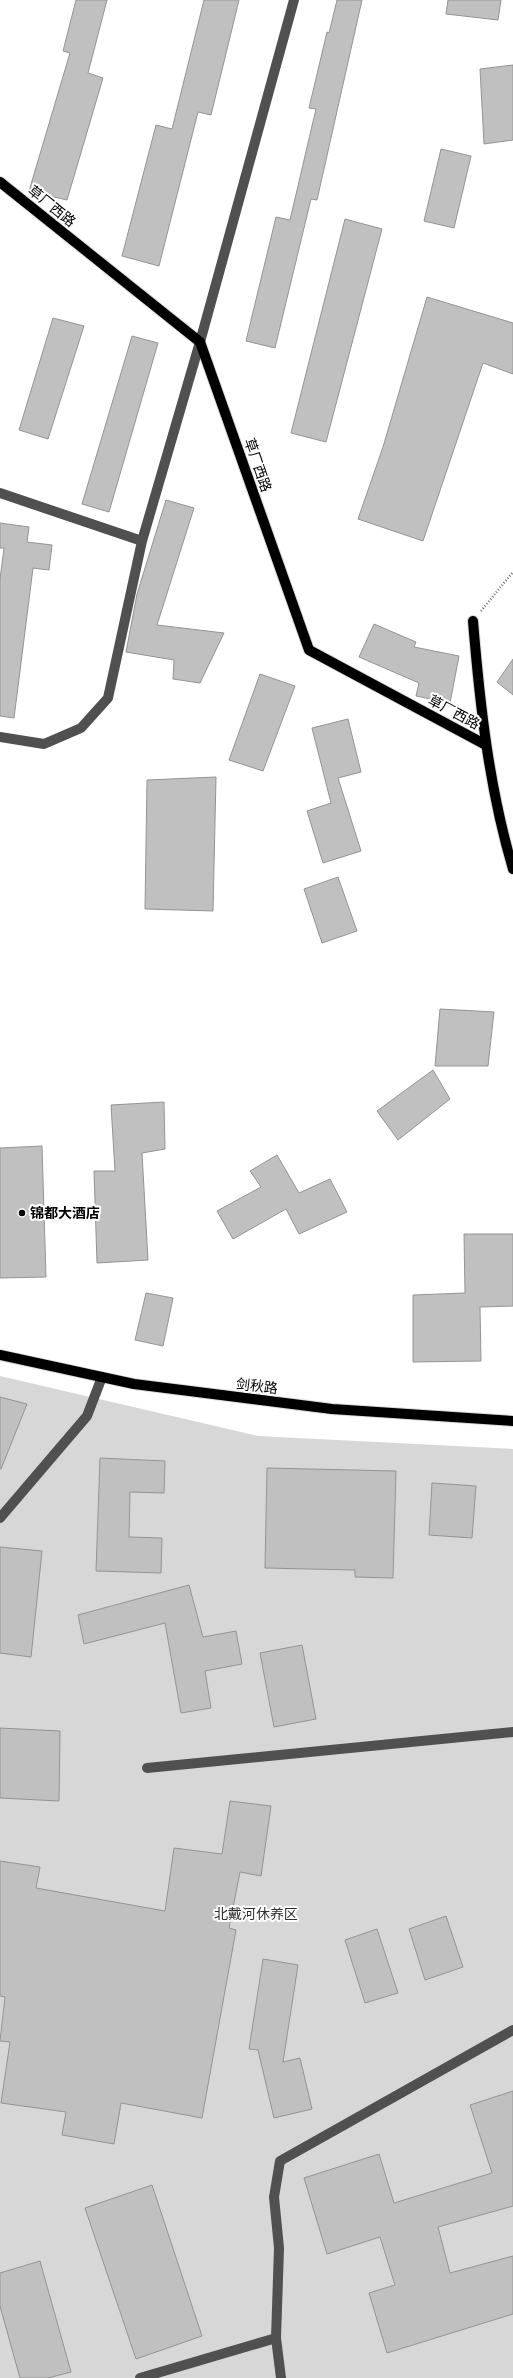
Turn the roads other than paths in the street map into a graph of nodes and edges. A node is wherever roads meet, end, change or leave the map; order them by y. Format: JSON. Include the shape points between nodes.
{"nodes":[{"id":1,"x":294,"y":0,"type":"edge"},
{"id":2,"x":0,"y":182,"type":"edge"},
{"id":3,"x":200,"y":342,"type":"junction"},
{"id":4,"x":0,"y":493,"type":"edge"},
{"id":5,"x":142,"y":541,"type":"junction"},
{"id":6,"x":473,"y":621,"type":"road end"},
{"id":7,"x":0,"y":737,"type":"edge"},
{"id":8,"x":486,"y":744,"type":"junction"},
{"id":9,"x":513,"y":870,"type":"edge"},
{"id":10,"x":0,"y":1355,"type":"edge"},
{"id":11,"x":102,"y":1377,"type":"junction"},
{"id":12,"x":513,"y":1421,"type":"edge"},
{"id":13,"x":0,"y":1518,"type":"edge"},
{"id":14,"x":513,"y":1732,"type":"edge"},
{"id":15,"x":147,"y":1768,"type":"dead end"},
{"id":16,"x":513,"y":2030,"type":"edge"},
{"id":17,"x":276,"y":2338,"type":"junction"},
{"id":18,"x":140,"y":2378,"type":"edge"},
{"id":19,"x":281,"y":2378,"type":"edge"}],
"edges":[{"from":1,"to":3,"type":"street"},
{"from":2,"to":3,"type":"main road","name":"草厂西路"},
{"from":3,"to":5,"type":"street"},
{"from":3,"to":8,"type":"main road","name":"草厂西路","via":[[309,650]]},
{"from":4,"to":5,"type":"street"},
{"from":5,"to":7,"type":"street","via":[[108,698],[81,728],[44,744]]},
{"from":6,"to":8,"type":"main road","name":"草厂西路","via":[[481,716]]},
{"from":8,"to":9,"type":"main road","name":"草厂西路","via":[[500,826]]},
{"from":10,"to":11,"type":"main road","name":"剑秋路"},
{"from":11,"to":12,"type":"main road","name":"剑秋路","via":[[134,1384],[332,1409]]},
{"from":11,"to":13,"type":"street","via":[[87,1416]]},
{"from":14,"to":15,"type":"street"},
{"from":16,"to":17,"type":"street","via":[[280,2161],[274,2198],[279,2248]]},
{"from":17,"to":18,"type":"street"},
{"from":17,"to":19,"type":"street"}]}
